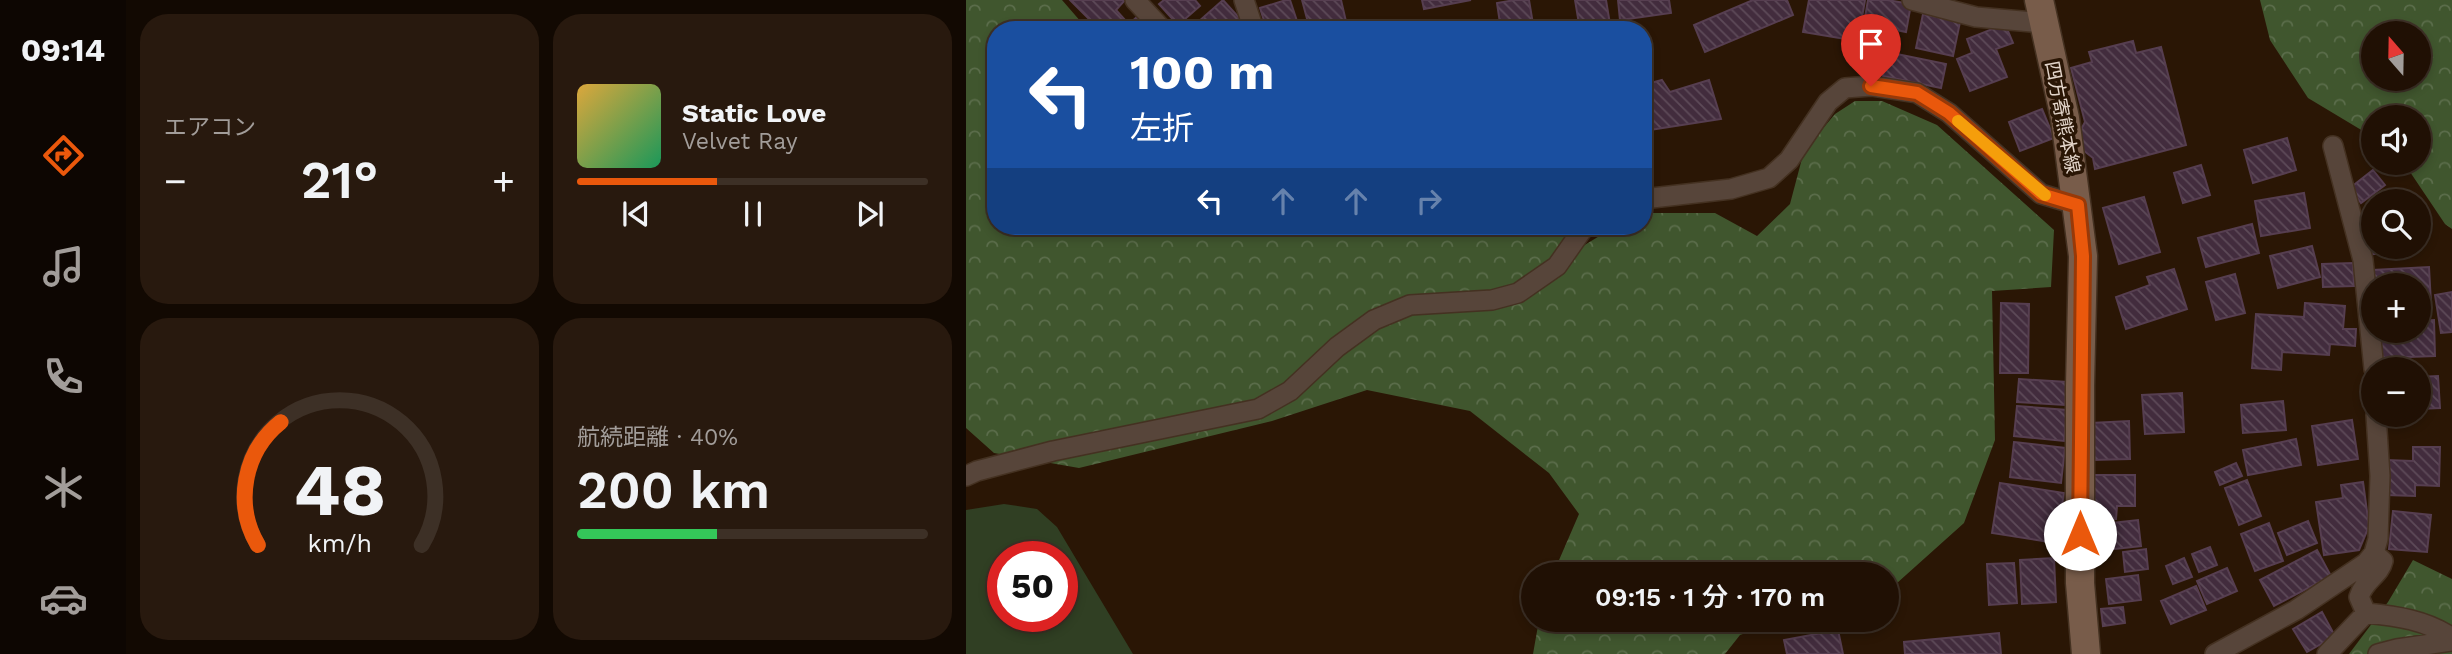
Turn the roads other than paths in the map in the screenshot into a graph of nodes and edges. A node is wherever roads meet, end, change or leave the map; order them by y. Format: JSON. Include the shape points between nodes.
{"nodes":[{"id":1,"x":1136,"y":0,"type":"edge"},
{"id":2,"x":1244,"y":0,"type":"edge"},
{"id":3,"x":1912,"y":0,"type":"edge"},
{"id":4,"x":2041,"y":11,"type":"edge"},
{"id":5,"x":1155,"y":21,"type":"edge"},
{"id":6,"x":1251,"y":21,"type":"edge"},
{"id":7,"x":2333,"y":146,"type":"dead end"},
{"id":8,"x":1652,"y":198,"type":"edge"},
{"id":9,"x":2078,"y":205,"type":"junction"},
{"id":10,"x":1579,"y":235,"type":"edge"},
{"id":11,"x":2373,"y":357,"type":"edge"},
{"id":12,"x":2376,"y":427,"type":"edge"},
{"id":13,"x":966,"y":476,"type":"edge"},
{"id":14,"x":2374,"y":553,"type":"junction"},
{"id":15,"x":2366,"y":613,"type":"junction"},
{"id":16,"x":2452,"y":640,"type":"edge"},
{"id":17,"x":2086,"y":654,"type":"edge"},
{"id":18,"x":2215,"y":654,"type":"edge"},
{"id":19,"x":2326,"y":654,"type":"edge"},
{"id":20,"x":2378,"y":654,"type":"edge"}],
"edges":[{"from":1,"to":5,"type":"street"},
{"from":2,"to":6,"type":"street"},
{"from":3,"to":4,"type":"street","via":[[1976,17]]},
{"from":4,"to":9,"type":"main road","name":"四方寄熊本線","via":[[2065,118]]},
{"from":7,"to":11,"type":"street","via":[[2363,260]]},
{"from":8,"to":9,"type":"street","via":[[1731,190],[1769,178],[1789,160],[1828,102],[1845,88],[1871,86],[1917,93],[1949,113],[2041,194]]},
{"from":9,"to":17,"type":"main road","name":"四方寄熊本線","via":[[2083,256],[2080,583]]},
{"from":10,"to":13,"type":"street","via":[[1557,266],[1518,293],[1492,300],[1410,305],[1374,320],[1290,391],[1258,409],[1053,451]]},
{"from":12,"to":14,"type":"street","via":[[2379,489]]},
{"from":14,"to":15,"type":"street","via":[[2383,561],[2381,567],[2362,585],[2358,597]]},
{"from":14,"to":18,"type":"street","via":[[2296,610]]},
{"from":15,"to":16,"type":"street","via":[[2401,616],[2442,631]]},
{"from":15,"to":19,"type":"street"},
{"from":16,"to":20,"type":"street"}]}
